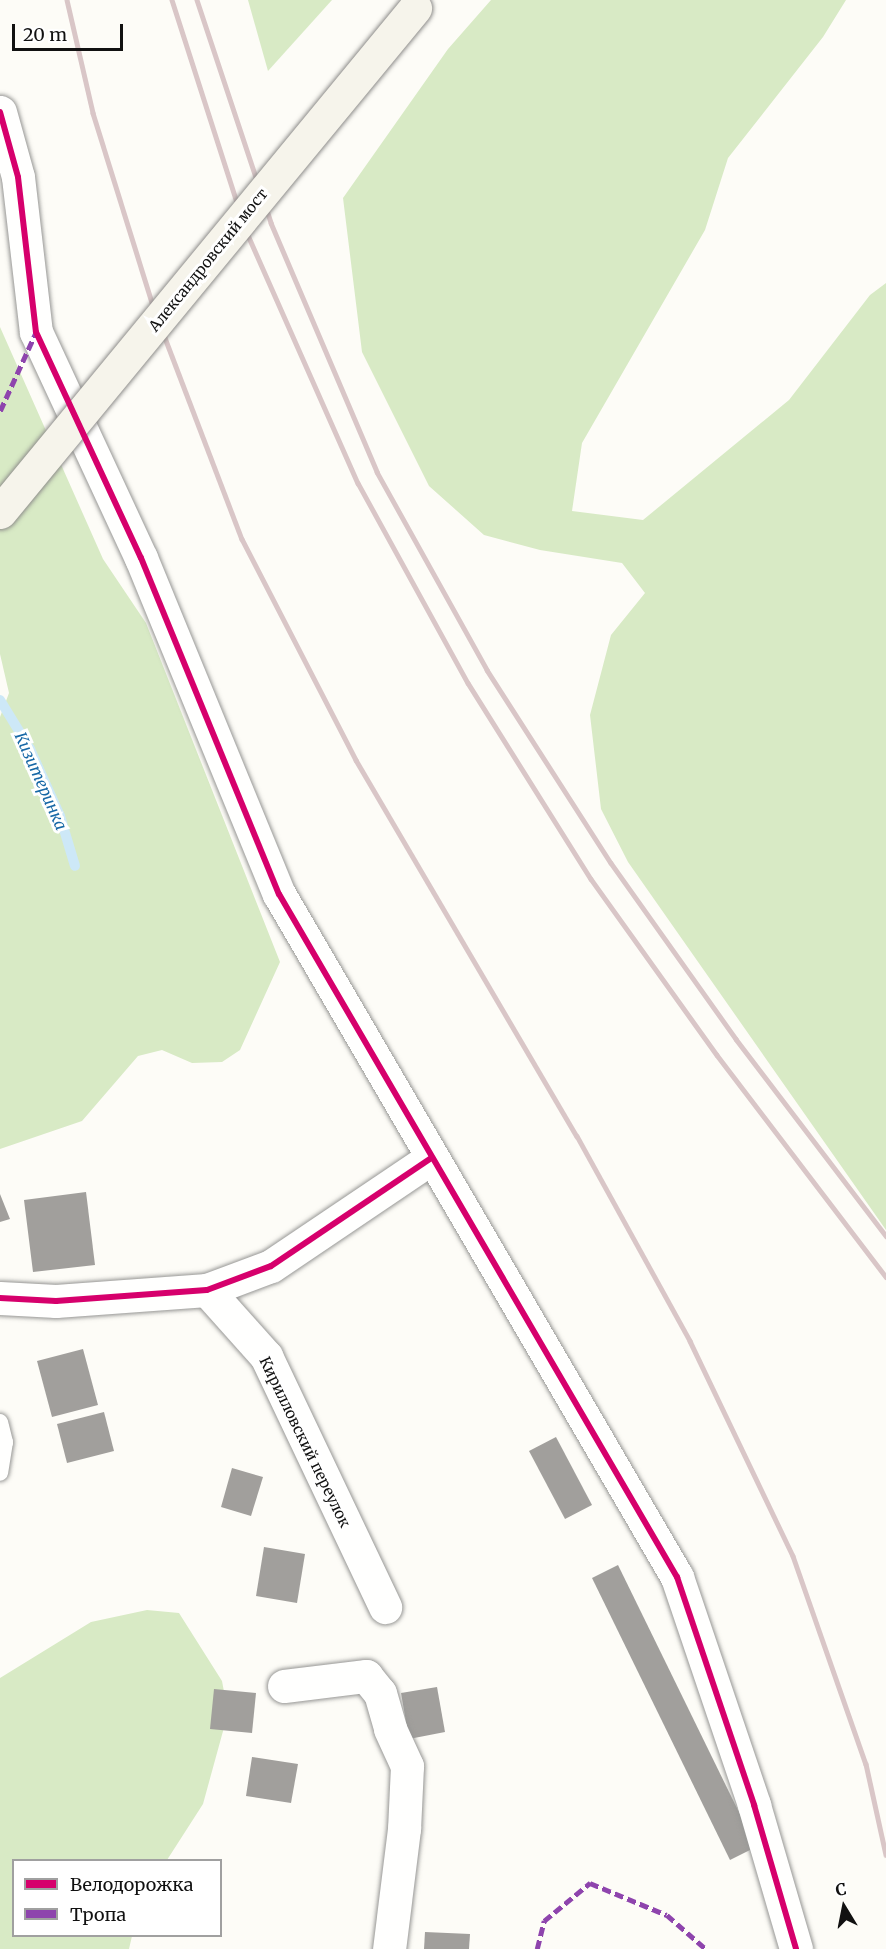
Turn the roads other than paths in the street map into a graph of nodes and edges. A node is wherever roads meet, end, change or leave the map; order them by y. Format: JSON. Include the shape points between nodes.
{"nodes":[{"id":1,"x":415,"y":8,"type":"dead end"},
{"id":2,"x":0,"y":112,"type":"edge"},
{"id":3,"x":0,"y":512,"type":"edge"},
{"id":4,"x":431,"y":1158,"type":"junction"},
{"id":5,"x":207,"y":1290,"type":"junction"},
{"id":6,"x":0,"y":1299,"type":"edge"},
{"id":7,"x":0,"y":1422,"type":"edge"},
{"id":8,"x":0,"y":1473,"type":"edge"},
{"id":9,"x":384,"y":1607,"type":"dead end"},
{"id":10,"x":284,"y":1686,"type":"dead end"},
{"id":11,"x":389,"y":1949,"type":"edge"},
{"id":12,"x":796,"y":1949,"type":"edge"}],
"edges":[{"from":1,"to":3,"type":"main road","name":"Александровский мост","bridge":true},
{"from":2,"to":4,"type":"street","via":[[18,177],[36,332],[141,558],[279,894]]},
{"from":4,"to":5,"type":"street","via":[[270,1266]]},
{"from":4,"to":12,"type":"street","via":[[677,1577],[754,1805]]},
{"from":5,"to":6,"type":"street","via":[[56,1301]]},
{"from":5,"to":9,"type":"street","name":"Кирилловский переулок","via":[[266,1356]]},
{"from":7,"to":8,"type":"lane","via":[[5,1442]]},
{"from":10,"to":11,"type":"street","via":[[366,1676],[380,1693],[390,1729],[408,1766]]}]}
